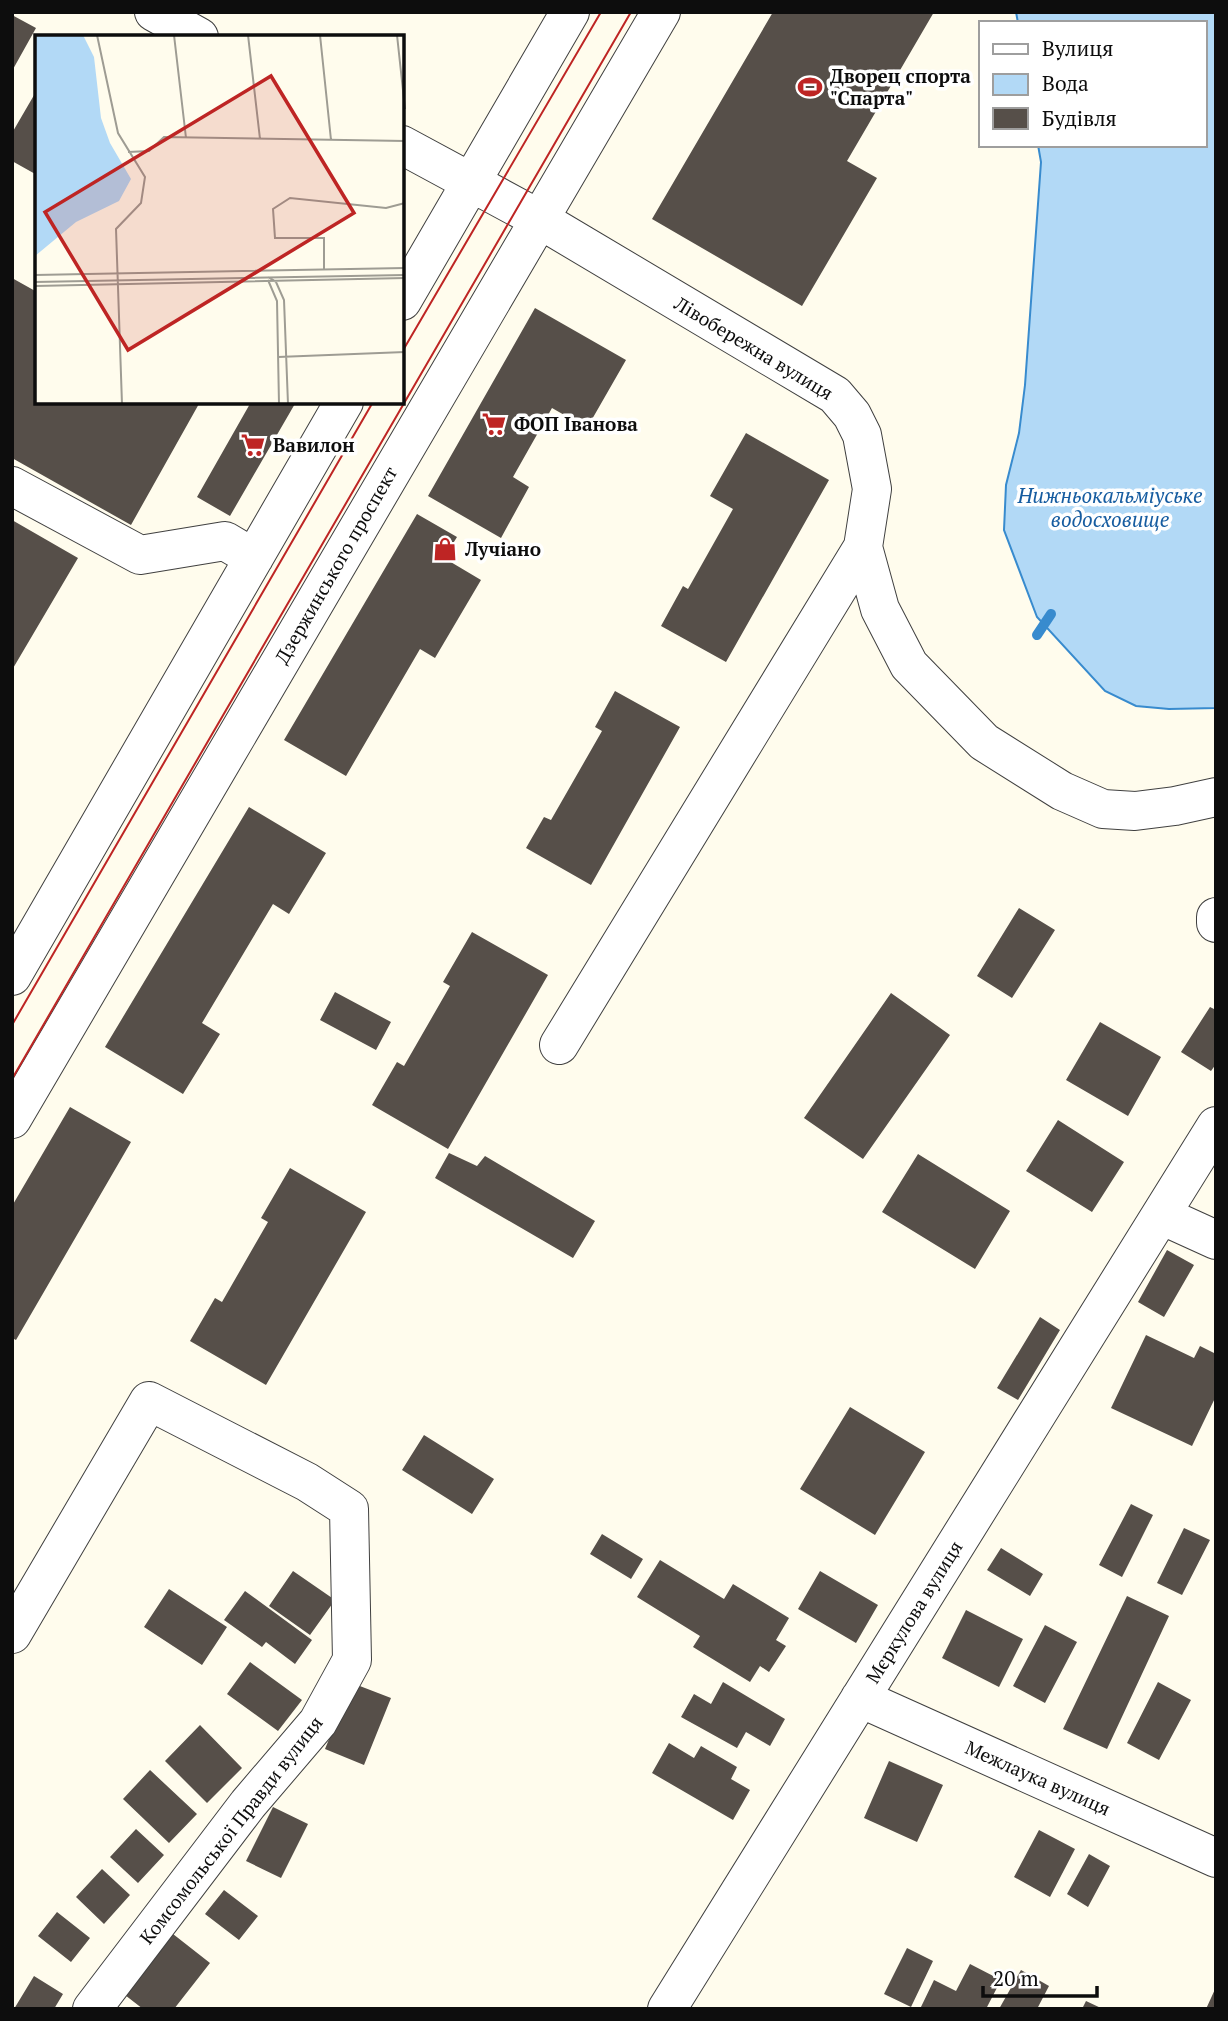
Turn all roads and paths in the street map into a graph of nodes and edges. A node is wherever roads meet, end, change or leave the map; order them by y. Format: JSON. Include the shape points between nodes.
{"nodes":[{"id":1,"x":154,"y":12,"type":"edge"},
{"id":2,"x":570,"y":12,"type":"edge"},
{"id":3,"x":661,"y":12,"type":"edge"},
{"id":4,"x":195,"y":35,"type":"edge"},
{"id":5,"x":404,"y":146,"type":"edge"},
{"id":6,"x":471,"y":182,"type":"junction"},
{"id":7,"x":540,"y":219,"type":"junction"},
{"id":8,"x":404,"y":298,"type":"edge"},
{"id":9,"x":343,"y":404,"type":"edge"},
{"id":10,"x":12,"y":486,"type":"edge"},
{"id":11,"x":863,"y":547,"type":"junction"},
{"id":12,"x":254,"y":558,"type":"junction"},
{"id":13,"x":1216,"y":797,"type":"edge"},
{"id":14,"x":1216,"y":917,"type":"edge"},
{"id":15,"x":1216,"y":923,"type":"edge"},
{"id":16,"x":12,"y":976,"type":"edge"},
{"id":17,"x":559,"y":1045,"type":"dead end"},
{"id":18,"x":12,"y":1119,"type":"edge"},
{"id":19,"x":1216,"y":1126,"type":"edge"},
{"id":20,"x":1161,"y":1215,"type":"junction"},
{"id":21,"x":1216,"y":1240,"type":"edge"},
{"id":22,"x":12,"y":1634,"type":"edge"},
{"id":23,"x":860,"y":1698,"type":"junction"},
{"id":24,"x":1216,"y":1858,"type":"edge"},
{"id":25,"x":92,"y":2009,"type":"edge"},
{"id":26,"x":667,"y":2009,"type":"edge"}],
"edges":[{"from":1,"to":4,"type":"street"},
{"from":2,"to":6,"type":"street"},
{"from":3,"to":7,"type":"street","name":"Дзержинського проспект"},
{"from":5,"to":6,"type":"street","name":"Лівобережна вулиця"},
{"from":6,"to":7,"type":"street","name":"Лівобережна вулиця"},
{"from":6,"to":8,"type":"street"},
{"from":7,"to":11,"type":"street","name":"Лівобережна вулиця","via":[[835,395],[857,425],[868,460],[872,489]]},
{"from":7,"to":18,"type":"street","name":"Дзержинського проспект"},
{"from":9,"to":12,"type":"street"},
{"from":10,"to":12,"type":"street","via":[[139,555],[225,541]]},
{"from":11,"to":13,"type":"street","name":"Лівобережна вулиця","via":[[880,609],[909,665],[984,741],[1041,779],[1103,809],[1135,811]]},
{"from":11,"to":17,"type":"street"},
{"from":12,"to":16,"type":"street"},
{"from":14,"to":15,"type":"street"},
{"from":19,"to":20,"type":"street","name":"Мєркулова вулиця"},
{"from":20,"to":21,"type":"street"},
{"from":20,"to":23,"type":"street","name":"Мєркулова вулиця"},
{"from":22,"to":25,"type":"street","name":"Комсомольської Правди вулиця","via":[[149,1401],[307,1482],[349,1509],[352,1660],[318,1722],[248,1804]]},
{"from":23,"to":24,"type":"street","name":"Межлаука вулиця"},
{"from":23,"to":26,"type":"street","name":"Мєркулова вулиця"}]}
